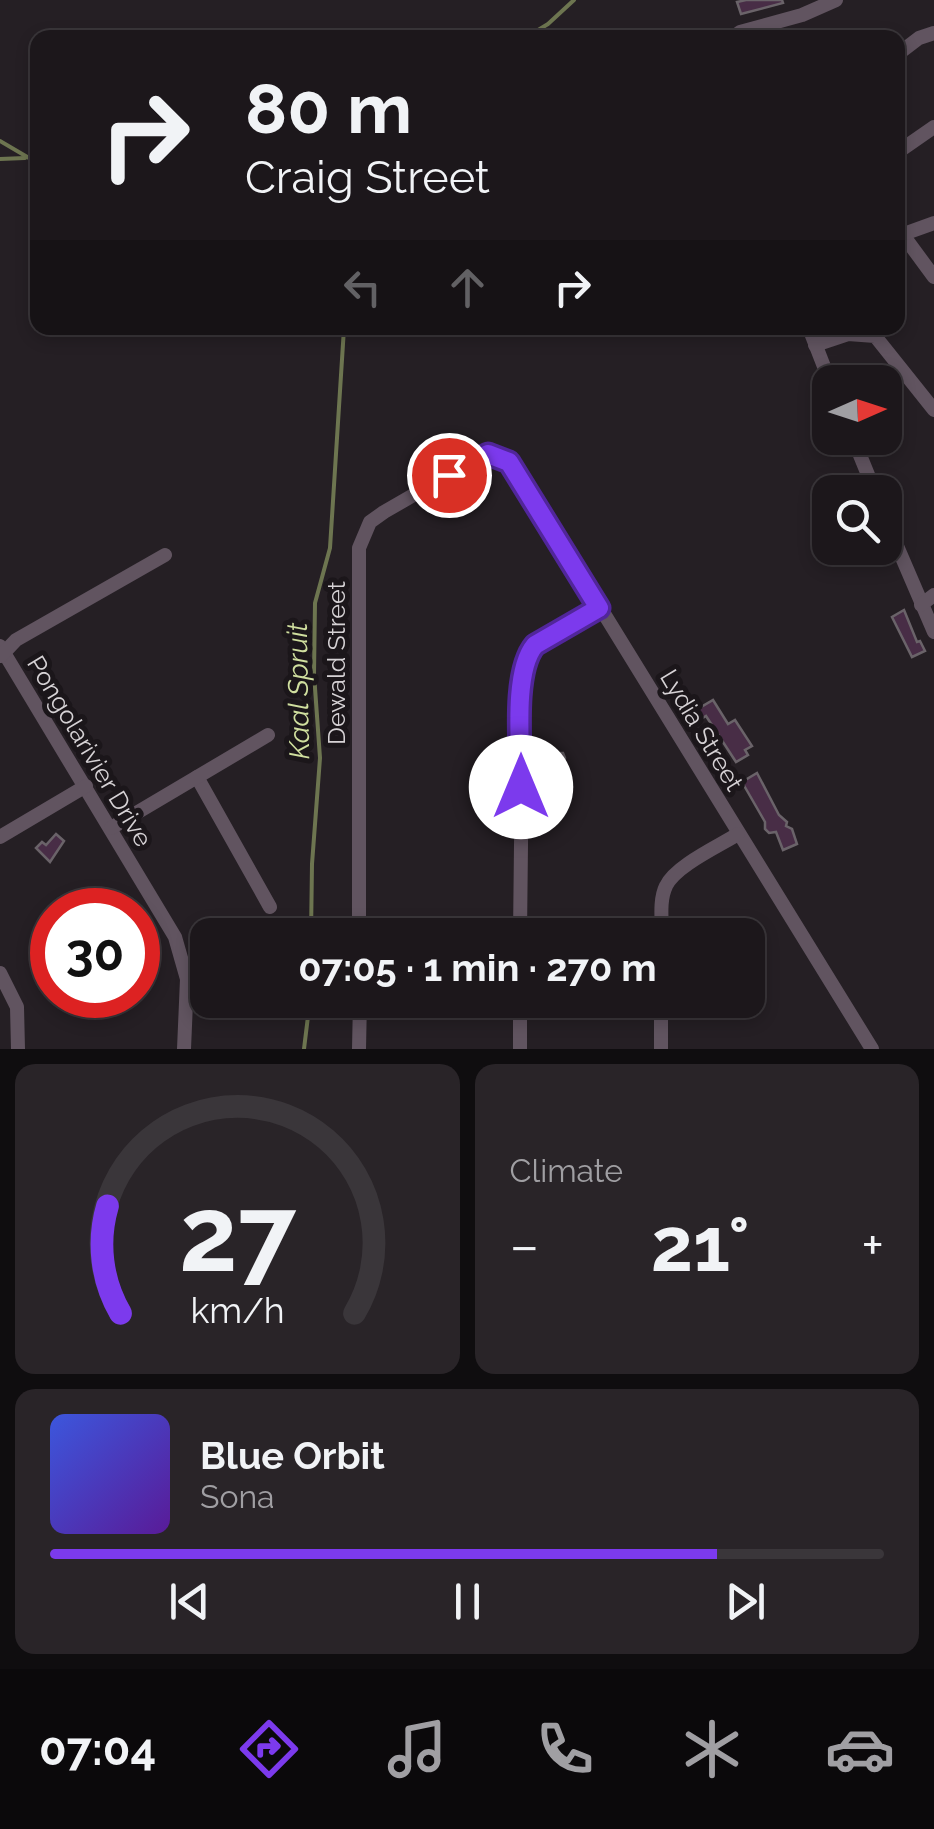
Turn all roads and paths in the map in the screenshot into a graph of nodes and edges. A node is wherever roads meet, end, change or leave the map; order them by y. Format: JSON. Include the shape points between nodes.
{"nodes":[{"id":1,"x":836,"y":0,"type":"edge"},
{"id":2,"x":747,"y":30,"type":"edge"},
{"id":3,"x":934,"y":33,"type":"edge"},
{"id":4,"x":905,"y":49,"type":"edge"},
{"id":5,"x":934,"y":128,"type":"edge"},
{"id":6,"x":905,"y":147,"type":"edge"},
{"id":7,"x":934,"y":223,"type":"edge"},
{"id":8,"x":905,"y":234,"type":"edge"},
{"id":9,"x":905,"y":242,"type":"edge"},
{"id":10,"x":934,"y":277,"type":"edge"},
{"id":11,"x":811,"y":335,"type":"edge"},
{"id":12,"x":845,"y":335,"type":"edge"},
{"id":13,"x":862,"y":335,"type":"edge"},
{"id":14,"x":815,"y":345,"type":"junction"},
{"id":15,"x":823,"y":365,"type":"edge"},
{"id":16,"x":934,"y":410,"type":"edge"},
{"id":17,"x":481,"y":456,"type":"joint"},
{"id":18,"x":164,"y":555,"type":"dead end"},
{"id":19,"x":902,"y":560,"type":"edge"},
{"id":20,"x":934,"y":595,"type":"edge"},
{"id":21,"x":920,"y":605,"type":"junction"},
{"id":22,"x":599,"y":608,"type":"junction"},
{"id":23,"x":934,"y":632,"type":"edge"},
{"id":24,"x":4,"y":647,"type":"edge"},
{"id":25,"x":268,"y":735,"type":"dead end"},
{"id":26,"x":197,"y":777,"type":"junction"},
{"id":27,"x":86,"y":786,"type":"junction"},
{"id":28,"x":111,"y":828,"type":"junction"},
{"id":29,"x":738,"y":834,"type":"junction"},
{"id":30,"x":0,"y":837,"type":"edge"},
{"id":31,"x":270,"y":908,"type":"dead end"},
{"id":32,"x":359,"y":918,"type":"edge"},
{"id":33,"x":520,"y":918,"type":"edge"},
{"id":34,"x":662,"y":918,"type":"edge"},
{"id":35,"x":0,"y":973,"type":"edge"},
{"id":36,"x":360,"y":1018,"type":"edge"},
{"id":37,"x":520,"y":1018,"type":"edge"},
{"id":38,"x":661,"y":1018,"type":"edge"},
{"id":39,"x":18,"y":1049,"type":"edge"},
{"id":40,"x":184,"y":1049,"type":"edge"},
{"id":41,"x":359,"y":1049,"type":"edge"},
{"id":42,"x":520,"y":1049,"type":"edge"},
{"id":43,"x":660,"y":1049,"type":"edge"},
{"id":44,"x":872,"y":1049,"type":"edge"}],
"edges":[{"from":1,"to":2,"type":"street"},
{"from":3,"to":4,"type":"street"},
{"from":5,"to":6,"type":"street"},
{"from":7,"to":8,"type":"street"},
{"from":9,"to":10,"type":"street"},
{"from":11,"to":14,"type":"street"},
{"from":12,"to":14,"type":"street"},
{"from":13,"to":16,"type":"street","via":[[875,336]]},
{"from":14,"to":15,"type":"street"},
{"from":17,"to":22,"type":"street","name":"Lydia Street","via":[[502,456],[515,468]]},
{"from":17,"to":32,"type":"street","name":"Dewald Street","via":[[370,522],[359,548]]},
{"from":18,"to":24,"type":"street"},
{"from":19,"to":21,"type":"street"},
{"from":20,"to":21,"type":"street"},
{"from":21,"to":23,"type":"street"},
{"from":22,"to":29,"type":"street","name":"Lydia Street"},
{"from":22,"to":33,"type":"street","via":[[535,645],[523,665]]},
{"from":24,"to":27,"type":"street","name":"Pongolarivier Drive"},
{"from":25,"to":26,"type":"street"},
{"from":26,"to":28,"type":"street"},
{"from":26,"to":31,"type":"street"},
{"from":27,"to":28,"type":"street","name":"Pongolarivier Drive"},
{"from":27,"to":30,"type":"street"},
{"from":28,"to":40,"type":"street","name":"Pongolarivier Drive","via":[[180,949],[188,998]]},
{"from":29,"to":34,"type":"street","via":[[673,876],[662,898]]},
{"from":29,"to":44,"type":"street","name":"Lydia Street"},
{"from":35,"to":39,"type":"street","via":[[17,1007]]},
{"from":36,"to":41,"type":"street"},
{"from":37,"to":42,"type":"street"},
{"from":38,"to":43,"type":"street"}]}
